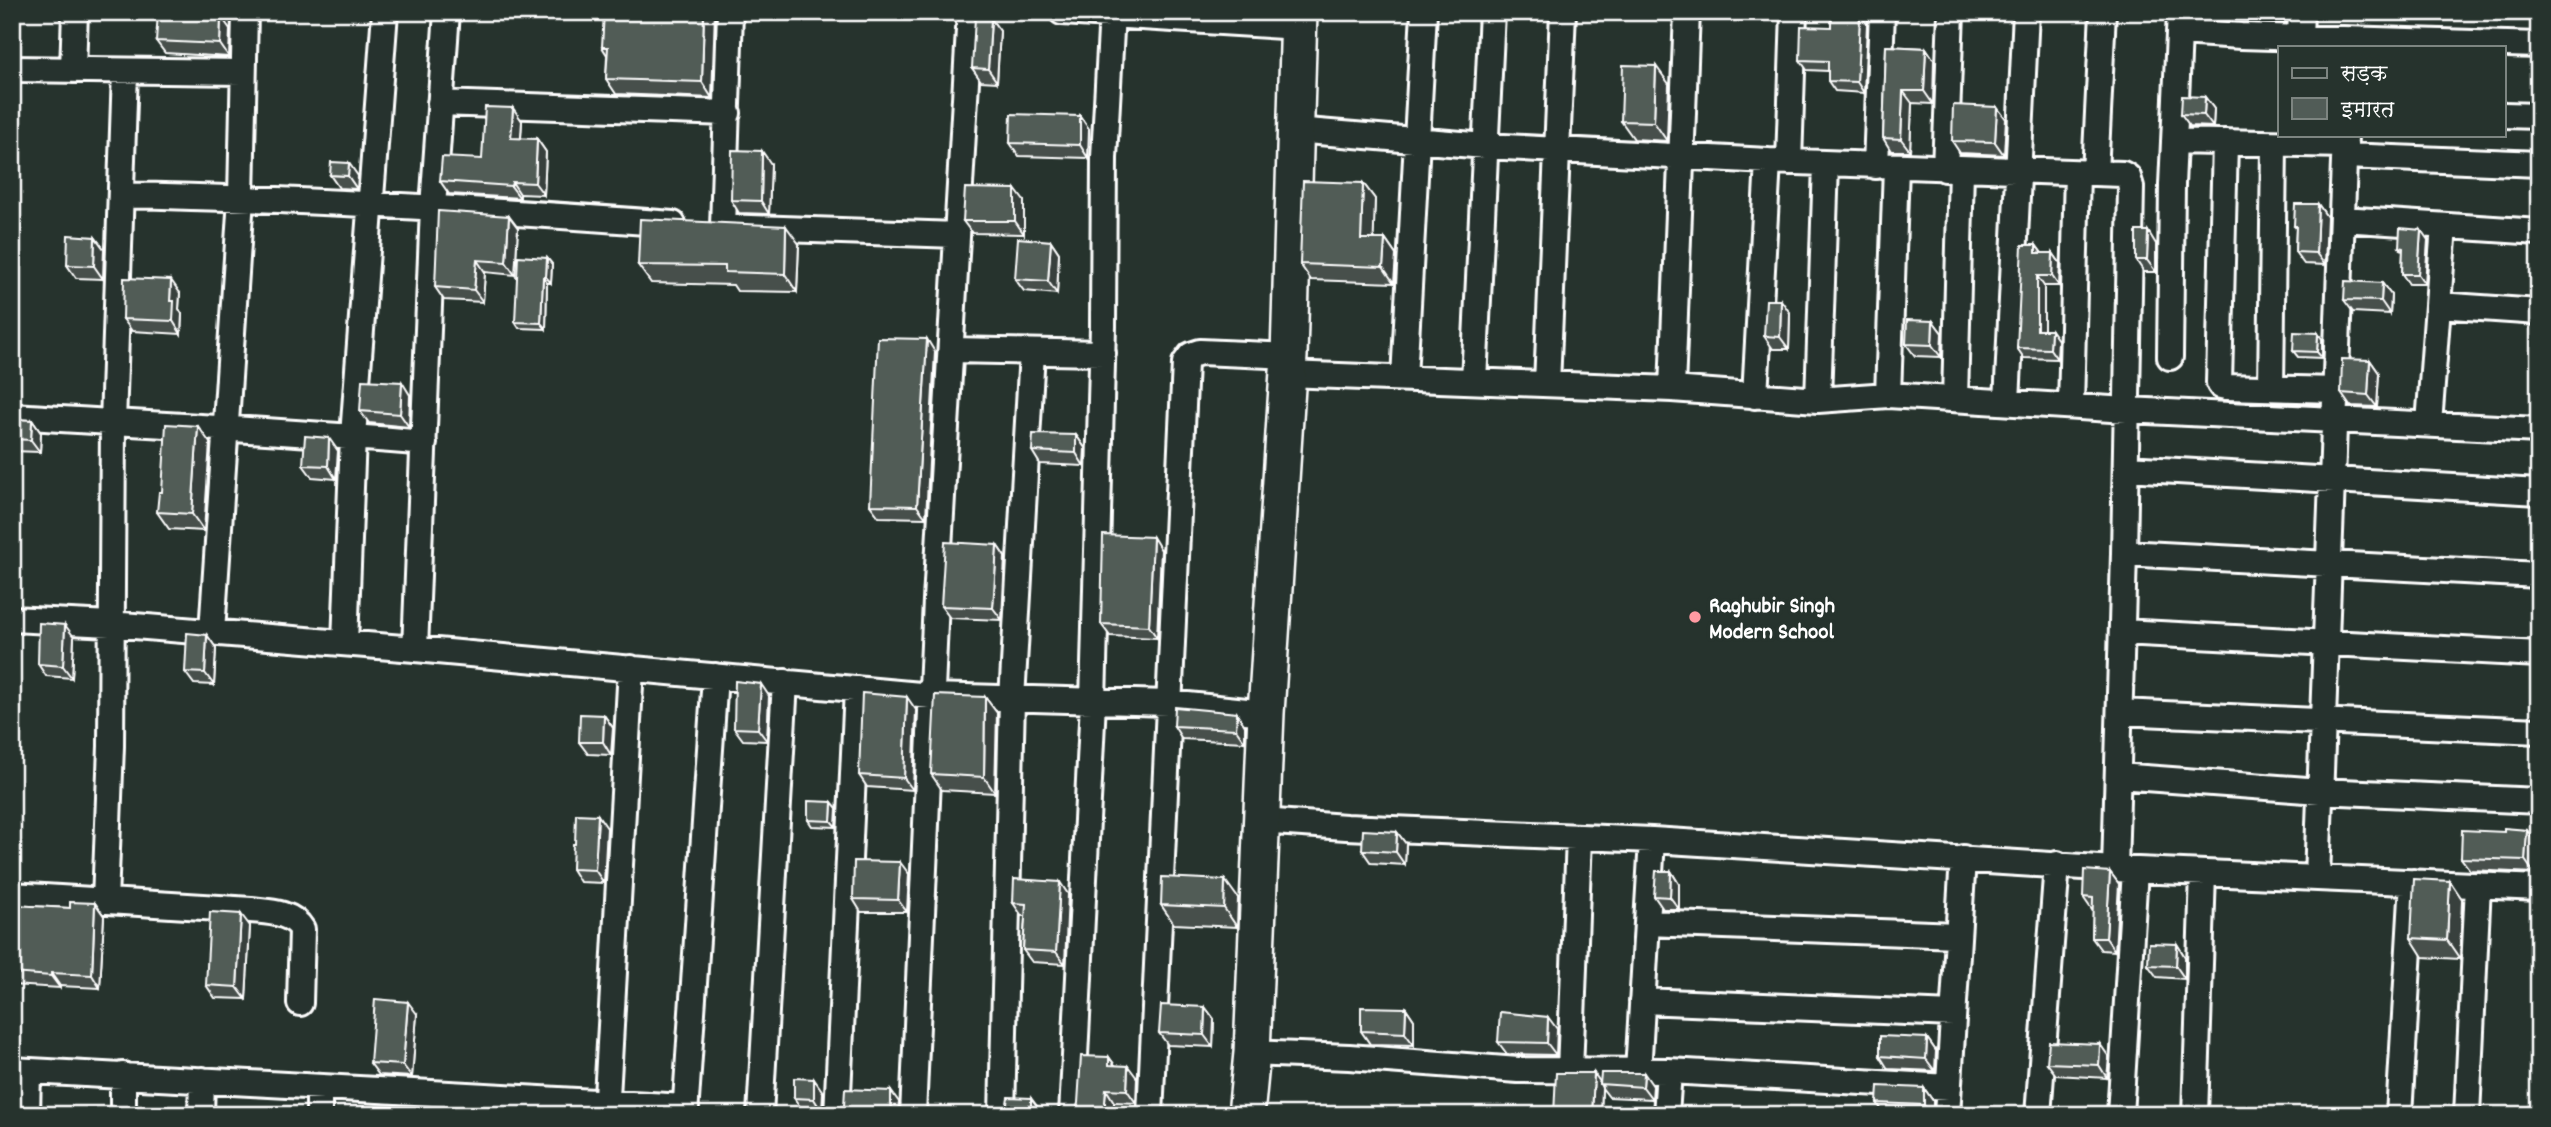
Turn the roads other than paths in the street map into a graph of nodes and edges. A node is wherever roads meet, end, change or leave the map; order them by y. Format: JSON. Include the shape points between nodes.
{"nodes":[{"id":1,"x":75,"y":12,"type":"edge"},
{"id":2,"x":245,"y":12,"type":"edge"},
{"id":3,"x":385,"y":12,"type":"edge"},
{"id":4,"x":447,"y":12,"type":"edge"},
{"id":5,"x":730,"y":12,"type":"edge"},
{"id":6,"x":970,"y":12,"type":"edge"},
{"id":7,"x":1062,"y":12,"type":"edge"},
{"id":8,"x":1424,"y":12,"type":"edge"},
{"id":9,"x":1492,"y":12,"type":"edge"},
{"id":10,"x":1563,"y":12,"type":"edge"},
{"id":11,"x":1687,"y":12,"type":"edge"},
{"id":12,"x":1794,"y":12,"type":"edge"},
{"id":13,"x":1882,"y":12,"type":"edge"},
{"id":14,"x":1951,"y":12,"type":"edge"},
{"id":15,"x":2026,"y":12,"type":"edge"},
{"id":16,"x":2103,"y":12,"type":"edge"},
{"id":17,"x":2301,"y":12,"type":"edge"},
{"id":18,"x":1112,"y":14,"type":"edge"},
{"id":19,"x":1299,"y":20,"type":"edge"},
{"id":20,"x":2180,"y":22,"type":"edge"},
{"id":21,"x":2242,"y":24,"type":"edge"},
{"id":22,"x":2300,"y":37,"type":"junction"},
{"id":23,"x":2348,"y":42,"type":"edge"},
{"id":24,"x":2539,"y":45,"type":"edge"},
{"id":25,"x":12,"y":69,"type":"edge"},
{"id":26,"x":73,"y":70,"type":"junction"},
{"id":27,"x":125,"y":71,"type":"junction"},
{"id":28,"x":243,"y":72,"type":"junction"},
{"id":29,"x":440,"y":103,"type":"junction"},
{"id":30,"x":728,"y":113,"type":"junction"},
{"id":31,"x":2506,"y":115,"type":"edge"},
{"id":32,"x":2539,"y":116,"type":"edge"},
{"id":33,"x":1295,"y":130,"type":"junction"},
{"id":34,"x":1416,"y":141,"type":"junction"},
{"id":35,"x":2174,"y":141,"type":"junction"},
{"id":36,"x":2225,"y":142,"type":"junction"},
{"id":37,"x":2274,"y":144,"type":"junction"},
{"id":38,"x":2345,"y":145,"type":"edge"},
{"id":39,"x":1485,"y":146,"type":"junction"},
{"id":40,"x":1557,"y":149,"type":"junction"},
{"id":41,"x":1682,"y":155,"type":"junction"},
{"id":42,"x":1778,"y":162,"type":"junction"},
{"id":43,"x":1826,"y":164,"type":"junction"},
{"id":44,"x":2539,"y":164,"type":"edge"},
{"id":45,"x":1886,"y":166,"type":"junction"},
{"id":46,"x":1953,"y":169,"type":"junction"},
{"id":47,"x":2019,"y":172,"type":"junction"},
{"id":48,"x":2086,"y":173,"type":"junction"},
{"id":49,"x":121,"y":195,"type":"junction"},
{"id":50,"x":241,"y":198,"type":"junction"},
{"id":51,"x":372,"y":206,"type":"junction"},
{"id":52,"x":433,"y":207,"type":"junction"},
{"id":53,"x":2342,"y":219,"type":"junction"},
{"id":54,"x":2444,"y":226,"type":"junction"},
{"id":55,"x":723,"y":228,"type":"junction"},
{"id":56,"x":2539,"y":232,"type":"edge"},
{"id":57,"x":957,"y":235,"type":"junction"},
{"id":58,"x":2438,"y":305,"type":"junction"},
{"id":59,"x":2539,"y":312,"type":"edge"},
{"id":60,"x":951,"y":350,"type":"junction"},
{"id":61,"x":1031,"y":352,"type":"junction"},
{"id":62,"x":1103,"y":353,"type":"junction"},
{"id":63,"x":2170,"y":357,"type":"dead end"},
{"id":64,"x":1288,"y":365,"type":"junction"},
{"id":65,"x":1404,"y":378,"type":"junction"},
{"id":66,"x":1474,"y":381,"type":"junction"},
{"id":67,"x":1547,"y":384,"type":"junction"},
{"id":68,"x":2271,"y":387,"type":"junction"},
{"id":69,"x":1672,"y":389,"type":"junction"},
{"id":70,"x":2336,"y":390,"type":"junction"},
{"id":71,"x":1888,"y":395,"type":"junction"},
{"id":72,"x":1755,"y":397,"type":"junction"},
{"id":73,"x":1955,"y":399,"type":"junction"},
{"id":74,"x":1818,"y":400,"type":"junction"},
{"id":75,"x":2007,"y":402,"type":"junction"},
{"id":76,"x":2071,"y":406,"type":"junction"},
{"id":77,"x":2127,"y":410,"type":"junction"},
{"id":78,"x":12,"y":416,"type":"edge"},
{"id":79,"x":2335,"y":419,"type":"junction"},
{"id":80,"x":113,"y":423,"type":"junction"},
{"id":81,"x":2429,"y":424,"type":"junction"},
{"id":82,"x":226,"y":427,"type":"junction"},
{"id":83,"x":2539,"y":430,"type":"edge"},
{"id":84,"x":353,"y":436,"type":"junction"},
{"id":85,"x":424,"y":443,"type":"junction"},
{"id":86,"x":2126,"y":468,"type":"junction"},
{"id":87,"x":2333,"y":480,"type":"junction"},
{"id":88,"x":2539,"y":492,"type":"edge"},
{"id":89,"x":2124,"y":553,"type":"junction"},
{"id":90,"x":2330,"y":562,"type":"junction"},
{"id":91,"x":2539,"y":575,"type":"edge"},
{"id":92,"x":12,"y":619,"type":"edge"},
{"id":93,"x":110,"y":624,"type":"junction"},
{"id":94,"x":212,"y":632,"type":"junction"},
{"id":95,"x":2122,"y":632,"type":"junction"},
{"id":96,"x":345,"y":643,"type":"junction"},
{"id":97,"x":2326,"y":643,"type":"junction"},
{"id":98,"x":415,"y":649,"type":"junction"},
{"id":99,"x":2539,"y":654,"type":"edge"},
{"id":100,"x":631,"y":668,"type":"junction"},
{"id":101,"x":715,"y":676,"type":"junction"},
{"id":102,"x":785,"y":682,"type":"junction"},
{"id":103,"x":857,"y":689,"type":"junction"},
{"id":104,"x":932,"y":696,"type":"junction"},
{"id":105,"x":1012,"y":699,"type":"junction"},
{"id":106,"x":1093,"y":702,"type":"junction"},
{"id":107,"x":1168,"y":703,"type":"junction"},
{"id":108,"x":2120,"y":712,"type":"junction"},
{"id":109,"x":1266,"y":713,"type":"junction"},
{"id":110,"x":2323,"y":720,"type":"junction"},
{"id":111,"x":2539,"y":731,"type":"edge"},
{"id":112,"x":2118,"y":776,"type":"junction"},
{"id":113,"x":2320,"y":790,"type":"junction"},
{"id":114,"x":2539,"y":801,"type":"edge"},
{"id":115,"x":1260,"y":821,"type":"junction"},
{"id":116,"x":1578,"y":837,"type":"junction"},
{"id":117,"x":1653,"y":840,"type":"junction"},
{"id":118,"x":1963,"y":858,"type":"junction"},
{"id":119,"x":2057,"y":864,"type":"junction"},
{"id":120,"x":2125,"y":869,"type":"junction"},
{"id":121,"x":2203,"y":873,"type":"junction"},
{"id":122,"x":2317,"y":878,"type":"junction"},
{"id":123,"x":2413,"y":882,"type":"junction"},
{"id":124,"x":2478,"y":885,"type":"junction"},
{"id":125,"x":2539,"y":888,"type":"edge"},
{"id":126,"x":12,"y":895,"type":"edge"},
{"id":127,"x":105,"y":901,"type":"junction"},
{"id":128,"x":1647,"y":923,"type":"junction"},
{"id":129,"x":1957,"y":935,"type":"junction"},
{"id":130,"x":1642,"y":1002,"type":"junction"},
{"id":131,"x":300,"y":1003,"type":"dead end"},
{"id":132,"x":1953,"y":1014,"type":"junction"},
{"id":133,"x":1252,"y":1054,"type":"junction"},
{"id":134,"x":20,"y":1071,"type":"edge"},
{"id":135,"x":1570,"y":1071,"type":"junction"},
{"id":136,"x":1669,"y":1071,"type":"junction"},
{"id":137,"x":1638,"y":1072,"type":"junction"},
{"id":138,"x":123,"y":1075,"type":"junction"},
{"id":139,"x":202,"y":1080,"type":"junction"},
{"id":140,"x":319,"y":1087,"type":"junction"},
{"id":141,"x":1949,"y":1087,"type":"junction"},
{"id":142,"x":411,"y":1103,"type":"edge"},
{"id":143,"x":606,"y":1109,"type":"edge"},
{"id":144,"x":685,"y":1111,"type":"edge"},
{"id":145,"x":27,"y":1115,"type":"edge"},
{"id":146,"x":122,"y":1115,"type":"edge"},
{"id":147,"x":201,"y":1115,"type":"edge"},
{"id":148,"x":319,"y":1115,"type":"edge"},
{"id":149,"x":761,"y":1115,"type":"edge"},
{"id":150,"x":837,"y":1115,"type":"edge"},
{"id":151,"x":913,"y":1115,"type":"edge"},
{"id":152,"x":1002,"y":1115,"type":"edge"},
{"id":153,"x":1072,"y":1115,"type":"edge"},
{"id":154,"x":1150,"y":1115,"type":"edge"},
{"id":155,"x":1246,"y":1115,"type":"edge"},
{"id":156,"x":1666,"y":1115,"type":"edge"},
{"id":157,"x":1947,"y":1115,"type":"edge"},
{"id":158,"x":2038,"y":1115,"type":"edge"},
{"id":159,"x":2120,"y":1115,"type":"edge"},
{"id":160,"x":2195,"y":1115,"type":"edge"},
{"id":161,"x":2399,"y":1115,"type":"edge"},
{"id":162,"x":2467,"y":1115,"type":"edge"}],
"edges":[{"from":1,"to":26,"type":"street"},
{"from":2,"to":28,"type":"street"},
{"from":3,"to":51,"type":"street"},
{"from":4,"to":29,"type":"street"},
{"from":5,"to":30,"type":"street"},
{"from":6,"to":57,"type":"street"},
{"from":7,"to":18,"type":"street"},
{"from":8,"to":34,"type":"street"},
{"from":9,"to":39,"type":"street"},
{"from":10,"to":40,"type":"street"},
{"from":11,"to":41,"type":"street"},
{"from":12,"to":42,"type":"street"},
{"from":13,"to":45,"type":"street"},
{"from":14,"to":46,"type":"street"},
{"from":15,"to":47,"type":"street"},
{"from":16,"to":48,"type":"street"},
{"from":17,"to":22,"type":"street"},
{"from":18,"to":19,"type":"street"},
{"from":18,"to":62,"type":"street","via":[[1104,158]]},
{"from":19,"to":33,"type":"street"},
{"from":20,"to":21,"type":"street"},
{"from":20,"to":35,"type":"street"},
{"from":21,"to":22,"type":"street"},
{"from":22,"to":23,"type":"street"},
{"from":23,"to":24,"type":"street"},
{"from":25,"to":26,"type":"street"},
{"from":26,"to":27,"type":"street"},
{"from":27,"to":28,"type":"street"},
{"from":27,"to":49,"type":"street"},
{"from":28,"to":50,"type":"street"},
{"from":29,"to":30,"type":"street"},
{"from":29,"to":52,"type":"street"},
{"from":30,"to":55,"type":"street"},
{"from":31,"to":32,"type":"street"},
{"from":33,"to":34,"type":"street"},
{"from":33,"to":64,"type":"street"},
{"from":34,"to":39,"type":"street"},
{"from":34,"to":65,"type":"street"},
{"from":35,"to":36,"type":"street"},
{"from":35,"to":63,"type":"street"},
{"from":36,"to":37,"type":"street"},
{"from":36,"to":68,"type":"street","via":[[2219,383]]},
{"from":37,"to":38,"type":"street"},
{"from":37,"to":68,"type":"street"},
{"from":38,"to":44,"type":"street"},
{"from":38,"to":53,"type":"street"},
{"from":39,"to":40,"type":"street"},
{"from":39,"to":66,"type":"street"},
{"from":40,"to":41,"type":"street"},
{"from":40,"to":67,"type":"street"},
{"from":41,"to":42,"type":"street"},
{"from":41,"to":69,"type":"street"},
{"from":42,"to":43,"type":"street"},
{"from":42,"to":72,"type":"street"},
{"from":43,"to":45,"type":"street"},
{"from":43,"to":74,"type":"street"},
{"from":45,"to":46,"type":"street"},
{"from":45,"to":71,"type":"street"},
{"from":46,"to":47,"type":"street"},
{"from":46,"to":73,"type":"street"},
{"from":47,"to":48,"type":"street"},
{"from":47,"to":75,"type":"street"},
{"from":48,"to":76,"type":"street"},
{"from":48,"to":77,"type":"street","via":[[2123,174],[2131,181]]},
{"from":49,"to":50,"type":"street"},
{"from":49,"to":80,"type":"street"},
{"from":50,"to":51,"type":"street"},
{"from":50,"to":82,"type":"street"},
{"from":51,"to":52,"type":"street"},
{"from":51,"to":84,"type":"street"},
{"from":52,"to":55,"type":"street"},
{"from":52,"to":85,"type":"street"},
{"from":53,"to":54,"type":"street"},
{"from":53,"to":70,"type":"street"},
{"from":54,"to":56,"type":"street"},
{"from":54,"to":58,"type":"street"},
{"from":55,"to":57,"type":"street"},
{"from":57,"to":60,"type":"street"},
{"from":58,"to":59,"type":"street"},
{"from":58,"to":81,"type":"street"},
{"from":60,"to":61,"type":"street"},
{"from":60,"to":104,"type":"street"},
{"from":61,"to":62,"type":"street"},
{"from":61,"to":105,"type":"street"},
{"from":62,"to":106,"type":"street"},
{"from":64,"to":65,"type":"street"},
{"from":64,"to":107,"type":"street","via":[[1200,352],[1185,363]]},
{"from":64,"to":109,"type":"street"},
{"from":65,"to":66,"type":"street"},
{"from":66,"to":67,"type":"street"},
{"from":67,"to":69,"type":"street"},
{"from":68,"to":70,"type":"street"},
{"from":69,"to":72,"type":"street"},
{"from":70,"to":79,"type":"street"},
{"from":71,"to":73,"type":"street"},
{"from":71,"to":74,"type":"street"},
{"from":72,"to":74,"type":"street"},
{"from":73,"to":75,"type":"street"},
{"from":75,"to":76,"type":"street"},
{"from":76,"to":77,"type":"street"},
{"from":77,"to":79,"type":"street"},
{"from":77,"to":86,"type":"street"},
{"from":78,"to":80,"type":"street"},
{"from":79,"to":81,"type":"street"},
{"from":79,"to":87,"type":"street"},
{"from":80,"to":82,"type":"street"},
{"from":80,"to":93,"type":"street"},
{"from":81,"to":83,"type":"street"},
{"from":82,"to":84,"type":"street"},
{"from":82,"to":94,"type":"street"},
{"from":84,"to":85,"type":"street"},
{"from":84,"to":96,"type":"street"},
{"from":85,"to":98,"type":"street"},
{"from":86,"to":87,"type":"street"},
{"from":86,"to":89,"type":"street"},
{"from":87,"to":88,"type":"street"},
{"from":87,"to":90,"type":"street"},
{"from":89,"to":90,"type":"street"},
{"from":89,"to":95,"type":"street"},
{"from":90,"to":91,"type":"street"},
{"from":90,"to":97,"type":"street"},
{"from":92,"to":93,"type":"street"},
{"from":93,"to":94,"type":"street"},
{"from":93,"to":127,"type":"street"},
{"from":94,"to":96,"type":"street"},
{"from":95,"to":97,"type":"street"},
{"from":95,"to":108,"type":"street"},
{"from":96,"to":98,"type":"street"},
{"from":97,"to":99,"type":"street"},
{"from":97,"to":110,"type":"street"},
{"from":98,"to":100,"type":"street"},
{"from":100,"to":101,"type":"street"},
{"from":100,"to":143,"type":"street"},
{"from":101,"to":102,"type":"street"},
{"from":101,"to":144,"type":"street"},
{"from":102,"to":103,"type":"street"},
{"from":102,"to":149,"type":"street"},
{"from":103,"to":104,"type":"street"},
{"from":103,"to":150,"type":"street"},
{"from":104,"to":105,"type":"street"},
{"from":104,"to":151,"type":"street"},
{"from":105,"to":106,"type":"street"},
{"from":105,"to":152,"type":"street"},
{"from":106,"to":107,"type":"street"},
{"from":106,"to":153,"type":"street"},
{"from":107,"to":109,"type":"street"},
{"from":107,"to":154,"type":"street"},
{"from":108,"to":110,"type":"street"},
{"from":108,"to":112,"type":"street"},
{"from":109,"to":115,"type":"street"},
{"from":110,"to":111,"type":"street"},
{"from":110,"to":113,"type":"street"},
{"from":112,"to":113,"type":"street"},
{"from":112,"to":120,"type":"street"},
{"from":113,"to":114,"type":"street"},
{"from":113,"to":122,"type":"street"},
{"from":115,"to":116,"type":"street"},
{"from":115,"to":133,"type":"street"},
{"from":116,"to":117,"type":"street"},
{"from":116,"to":135,"type":"street"},
{"from":117,"to":118,"type":"street"},
{"from":117,"to":128,"type":"street"},
{"from":118,"to":119,"type":"street"},
{"from":118,"to":129,"type":"street"},
{"from":119,"to":120,"type":"street"},
{"from":119,"to":158,"type":"street"},
{"from":120,"to":121,"type":"street"},
{"from":120,"to":159,"type":"street"},
{"from":121,"to":122,"type":"street"},
{"from":121,"to":160,"type":"street"},
{"from":122,"to":123,"type":"street"},
{"from":123,"to":124,"type":"street"},
{"from":123,"to":161,"type":"street"},
{"from":124,"to":125,"type":"street"},
{"from":124,"to":162,"type":"street"},
{"from":126,"to":127,"type":"street"},
{"from":127,"to":131,"type":"street","via":[[251,910],[289,917],[302,929]]},
{"from":128,"to":129,"type":"street"},
{"from":128,"to":130,"type":"street"},
{"from":129,"to":132,"type":"street"},
{"from":130,"to":132,"type":"street"},
{"from":130,"to":137,"type":"street"},
{"from":132,"to":141,"type":"street"},
{"from":133,"to":135,"type":"street"},
{"from":133,"to":155,"type":"street"},
{"from":134,"to":138,"type":"street"},
{"from":134,"to":145,"type":"street"},
{"from":135,"to":137,"type":"street"},
{"from":136,"to":137,"type":"street"},
{"from":136,"to":141,"type":"street"},
{"from":136,"to":156,"type":"street"},
{"from":138,"to":139,"type":"street"},
{"from":138,"to":146,"type":"street"},
{"from":139,"to":140,"type":"street"},
{"from":139,"to":147,"type":"street"},
{"from":140,"to":142,"type":"street"},
{"from":140,"to":148,"type":"street"},
{"from":141,"to":157,"type":"street"},
{"from":142,"to":143,"type":"street"},
{"from":143,"to":144,"type":"street"}]}
